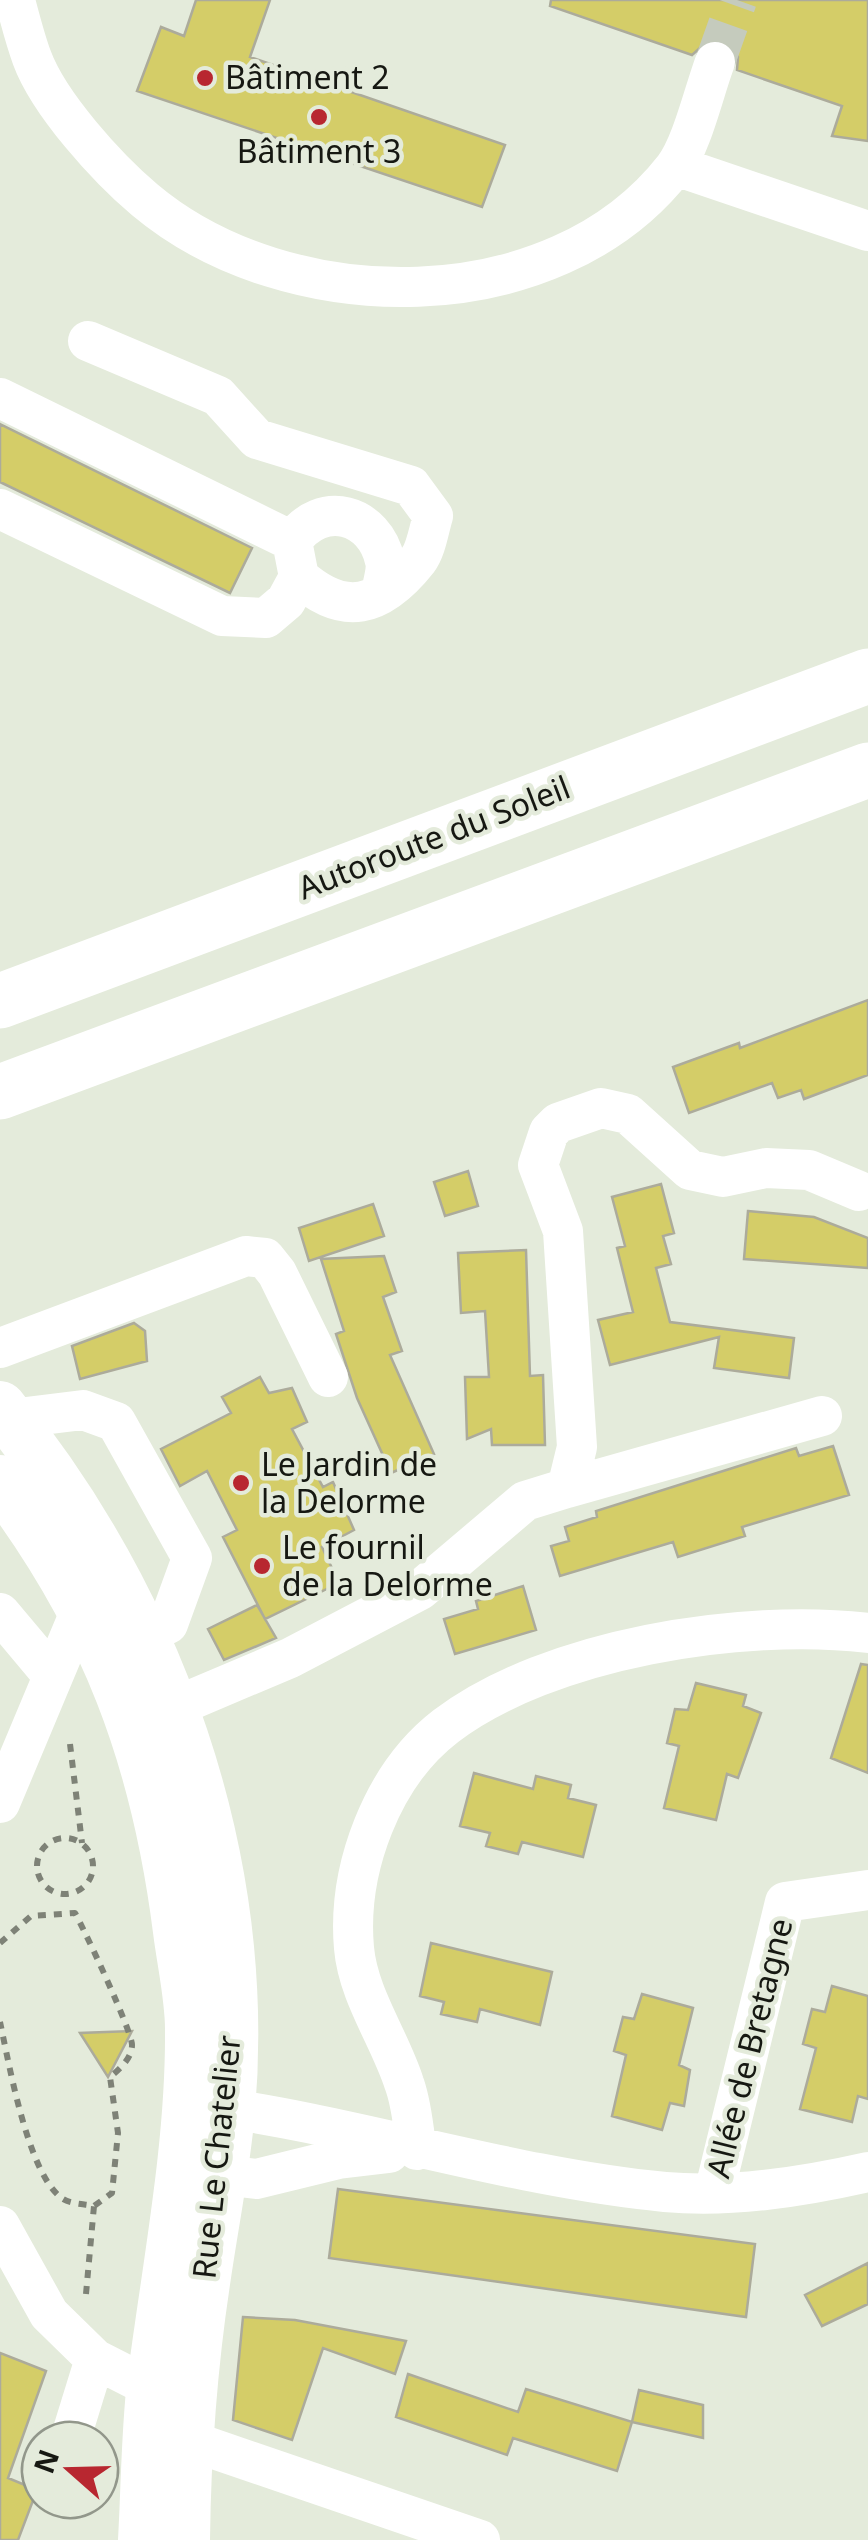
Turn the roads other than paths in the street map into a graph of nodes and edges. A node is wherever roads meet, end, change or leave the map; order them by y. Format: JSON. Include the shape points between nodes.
{"nodes":[{"id":1,"x":14,"y":0,"type":"edge"},
{"id":2,"x":714,"y":62,"type":"tunnel mouth"},
{"id":3,"x":676,"y":166,"type":"junction"},
{"id":4,"x":868,"y":231,"type":"edge"},
{"id":5,"x":88,"y":341,"type":"dead end"},
{"id":6,"x":0,"y":398,"type":"edge"},
{"id":7,"x":0,"y":509,"type":"edge"},
{"id":8,"x":296,"y":559,"type":"junction"},
{"id":9,"x":382,"y":592,"type":"junction"},
{"id":10,"x":868,"y":676,"type":"edge"},
{"id":11,"x":868,"y":770,"type":"edge"},
{"id":12,"x":0,"y":1001,"type":"edge"},
{"id":13,"x":0,"y":1092,"type":"edge"},
{"id":14,"x":859,"y":1191,"type":"dead end"},
{"id":15,"x":0,"y":1348,"type":"edge"},
{"id":16,"x":328,"y":1377,"type":"dead end"},
{"id":17,"x":5,"y":1413,"type":"edge"},
{"id":18,"x":822,"y":1416,"type":"dead end"},
{"id":19,"x":0,"y":1482,"type":"edge"},
{"id":20,"x":567,"y":1488,"type":"junction"},
{"id":21,"x":82,"y":1606,"type":"junction"},
{"id":22,"x":0,"y":1613,"type":"edge"},
{"id":23,"x":868,"y":1633,"type":"edge"},
{"id":24,"x":125,"y":1644,"type":"junction"},
{"id":25,"x":48,"y":1688,"type":"junction"},
{"id":26,"x":152,"y":1717,"type":"junction"},
{"id":27,"x":0,"y":1803,"type":"edge"},
{"id":28,"x":868,"y":1890,"type":"edge"},
{"id":29,"x":208,"y":2106,"type":"junction"},
{"id":30,"x":418,"y":2150,"type":"junction"},
{"id":31,"x":868,"y":2172,"type":"edge"},
{"id":32,"x":200,"y":2173,"type":"junction"},
{"id":33,"x":714,"y":2193,"type":"junction"},
{"id":34,"x":0,"y":2226,"type":"edge"},
{"id":35,"x":89,"y":2352,"type":"junction"},
{"id":36,"x":152,"y":2388,"type":"junction"},
{"id":37,"x":74,"y":2420,"type":"edge"},
{"id":38,"x":186,"y":2439,"type":"junction"},
{"id":39,"x":144,"y":2540,"type":"edge"},
{"id":40,"x":184,"y":2540,"type":"edge"},
{"id":41,"x":480,"y":2540,"type":"edge"}],
"edges":[{"from":1,"to":3,"type":"street","via":[[33,62],[66,114],[145,200],[193,233],[304,274],[392,288],[468,284],[538,267],[618,222]]},
{"from":2,"to":3,"type":"street"},
{"from":3,"to":4,"type":"street"},
{"from":5,"to":9,"type":"street","via":[[218,396],[257,439],[411,486],[433,516],[420,558]]},
{"from":6,"to":8,"type":"street"},
{"from":7,"to":8,"type":"street","via":[[222,616],[266,618],[286,601]]},
{"from":8,"to":9,"type":"street","via":[[340,604],[359,604]]},
{"from":8,"to":9,"type":"street","via":[[303,526],[322,514],[347,517],[370,532],[386,562]]},
{"from":10,"to":12,"type":"highway","name":"Autoroute du Soleil"},
{"from":11,"to":13,"type":"highway"},
{"from":14,"to":20,"type":"street","via":[[809,1170],[766,1168],[724,1177],[690,1170],[628,1114],[601,1108],[558,1123],[541,1146],[538,1165],[564,1231],[576,1447]]},
{"from":15,"to":16,"type":"street","via":[[246,1256],[266,1258],[277,1273]]},
{"from":17,"to":24,"type":"main road","name":"Rue Le Chatelier","via":[[112,1570]]},
{"from":17,"to":24,"type":"street","via":[[83,1410],[116,1422],[192,1558],[168,1624]]},
{"from":18,"to":20,"type":"street"},
{"from":19,"to":21,"type":"main road","name":"Rue Le Chatelier"},
{"from":20,"to":26,"type":"street","via":[[525,1502],[420,1590],[290,1658]]},
{"from":21,"to":24,"type":"main road","name":"Rue Le Chatelier"},
{"from":21,"to":25,"type":"street"},
{"from":22,"to":25,"type":"street"},
{"from":23,"to":30,"type":"street","via":[[706,1632],[563,1668],[445,1727],[423,1751],[368,1836],[355,1881],[354,1951],[405,2084]]},
{"from":24,"to":26,"type":"main road","name":"Rue Le Chatelier"},
{"from":25,"to":27,"type":"street"},
{"from":26,"to":29,"type":"main road","name":"Rue Le Chatelier","via":[[204,1803],[230,1934]]},
{"from":28,"to":33,"type":"street","name":"Allée de Bretagne","via":[[786,1902]]},
{"from":29,"to":30,"type":"street"},
{"from":29,"to":32,"type":"main road","name":"Rue Le Chatelier"},
{"from":30,"to":32,"type":"street","via":[[338,2159],[256,2179]]},
{"from":30,"to":33,"type":"street","via":[[664,2192]]},
{"from":31,"to":33,"type":"street"},
{"from":32,"to":36,"type":"main road","name":"Rue Le Chatelier"},
{"from":32,"to":38,"type":"main road","name":"Rue Le Chatelier"},
{"from":34,"to":35,"type":"street","via":[[49,2314]]},
{"from":35,"to":36,"type":"street"},
{"from":35,"to":37,"type":"street"},
{"from":36,"to":38,"type":"street"},
{"from":36,"to":39,"type":"main road","name":"Rue Le Chatelier"},
{"from":38,"to":40,"type":"main road","name":"Rue Le Chatelier"},
{"from":38,"to":41,"type":"street"}]}
